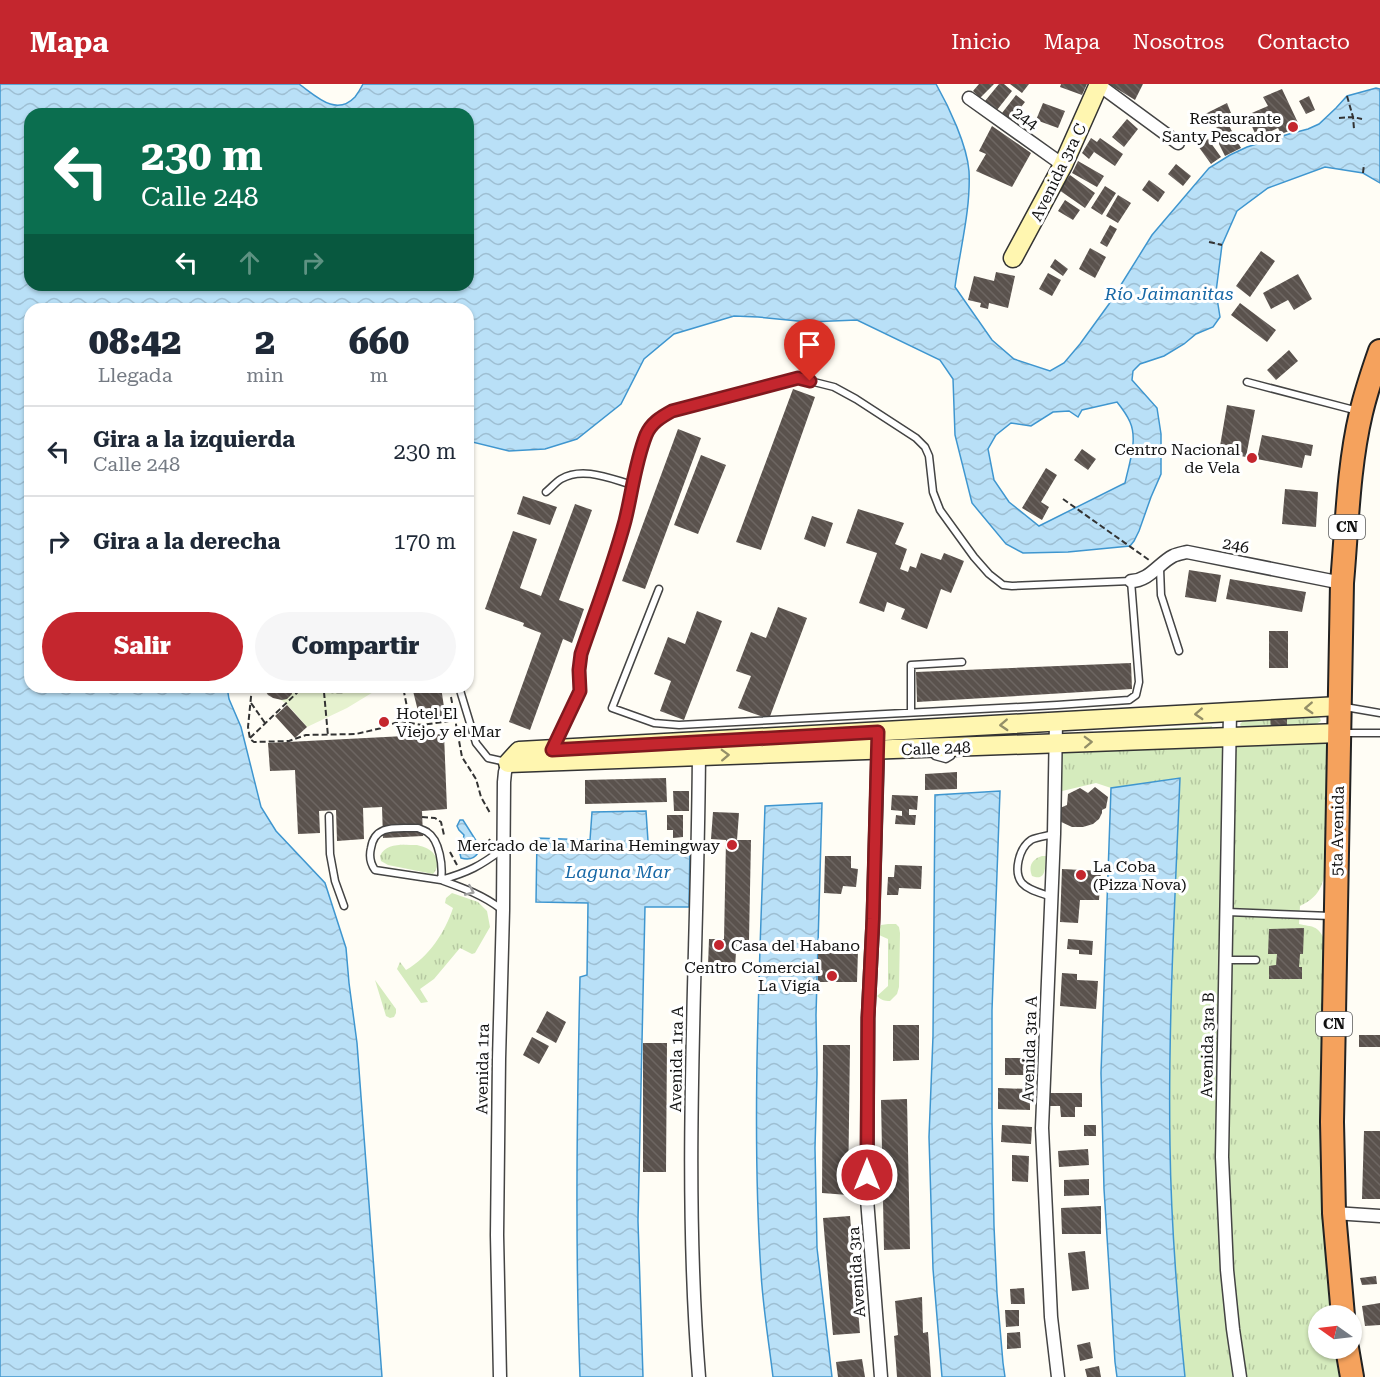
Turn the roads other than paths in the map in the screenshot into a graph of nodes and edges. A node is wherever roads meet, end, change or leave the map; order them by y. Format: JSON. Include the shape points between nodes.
{"nodes":[{"id":1,"x":1099,"y":84,"type":"edge"},
{"id":2,"x":969,"y":98,"type":"dead end"},
{"id":3,"x":1178,"y":143,"type":"dead end"},
{"id":4,"x":1063,"y":165,"type":"junction"},
{"id":5,"x":1013,"y":258,"type":"dead end"},
{"id":6,"x":1380,"y":351,"type":"edge"},
{"id":7,"x":1247,"y":382,"type":"dead end"},
{"id":8,"x":1361,"y":412,"type":"junction"},
{"id":9,"x":633,"y":485,"type":"junction"},
{"id":10,"x":546,"y":492,"type":"dead end"},
{"id":11,"x":1160,"y":567,"type":"junction"},
{"id":12,"x":1131,"y":581,"type":"junction"},
{"id":13,"x":1342,"y":583,"type":"junction"},
{"id":14,"x":658,"y":589,"type":"dead end"},
{"id":15,"x":1179,"y":651,"type":"dead end"},
{"id":16,"x":962,"y":662,"type":"dead end"},
{"id":17,"x":461,"y":693,"type":"edge"},
{"id":18,"x":1340,"y":706,"type":"junction"},
{"id":19,"x":911,"y":712,"type":"junction"},
{"id":20,"x":1230,"y":712,"type":"junction"},
{"id":21,"x":1380,"y":712,"type":"edge"},
{"id":22,"x":1056,"y":722,"type":"junction"},
{"id":23,"x":1338,"y":733,"type":"junction"},
{"id":24,"x":1380,"y":733,"type":"edge"},
{"id":25,"x":1230,"y":737,"type":"junction"},
{"id":26,"x":878,"y":741,"type":"junction"},
{"id":27,"x":1056,"y":743,"type":"junction"},
{"id":28,"x":699,"y":749,"type":"junction"},
{"id":29,"x":552,"y":750,"type":"junction"},
{"id":30,"x":507,"y":763,"type":"junction"},
{"id":31,"x":329,"y":816,"type":"dead end"},
{"id":32,"x":1054,"y":834,"type":"junction"},
{"id":33,"x":503,"y":848,"type":"junction"},
{"id":34,"x":441,"y":880,"type":"junction"},
{"id":35,"x":1052,"y":897,"type":"junction"},
{"id":36,"x":344,"y":906,"type":"dead end"},
{"id":37,"x":503,"y":910,"type":"junction"},
{"id":38,"x":1226,"y":912,"type":"junction"},
{"id":39,"x":1336,"y":916,"type":"junction"},
{"id":40,"x":1225,"y":960,"type":"junction"},
{"id":41,"x":1256,"y":960,"type":"dead end"},
{"id":42,"x":1334,"y":1214,"type":"junction"},
{"id":43,"x":1380,"y":1216,"type":"edge"},
{"id":44,"x":1342,"y":1305,"type":"edge"},
{"id":45,"x":1349,"y":1359,"type":"edge"},
{"id":46,"x":500,"y":1377,"type":"edge"},
{"id":47,"x":699,"y":1377,"type":"edge"},
{"id":48,"x":882,"y":1377,"type":"edge"},
{"id":49,"x":1058,"y":1377,"type":"edge"},
{"id":50,"x":1240,"y":1377,"type":"edge"},
{"id":51,"x":1352,"y":1377,"type":"edge"}],
"edges":[{"from":1,"to":3,"type":"street"},
{"from":1,"to":4,"type":"street","name":"Avenida 3ra C"},
{"from":2,"to":4,"type":"street","name":"244"},
{"from":4,"to":5,"type":"street","name":"Avenida 3ra C"},
{"from":6,"to":8,"type":"highway","name":"5ta Avenida","number":"CN"},
{"from":7,"to":8,"type":"lane"},
{"from":8,"to":13,"type":"highway","name":"5ta Avenida","number":"CN"},
{"from":9,"to":10,"type":"lane","via":[[585,473],[561,479]]},
{"from":9,"to":12,"type":"lane","via":[[647,434],[658,419],[672,411],[798,378],[834,387],[925,447],[940,510],[974,557],[1003,585]]},
{"from":9,"to":29,"type":"lane","via":[[617,552],[581,654],[580,691]]},
{"from":11,"to":12,"type":"street","name":"246","via":[[1138,581]]},
{"from":11,"to":13,"type":"street","name":"246","via":[[1187,552]]},
{"from":11,"to":15,"type":"lane","via":[[1161,595]]},
{"from":12,"to":19,"type":"lane","via":[[1139,682],[1136,695],[1129,700]]},
{"from":13,"to":18,"type":"highway","name":"5ta Avenida","number":"CN"},
{"from":14,"to":19,"type":"lane","via":[[612,708],[654,723],[679,725]]},
{"from":16,"to":19,"type":"lane","via":[[911,666]]},
{"from":17,"to":30,"type":"lane","via":[[476,743],[488,758]]},
{"from":18,"to":20,"type":"street","name":"Calle 248","one_way":true},
{"from":18,"to":21,"type":"lane","name":"Calle 248"},
{"from":18,"to":23,"type":"highway","name":"5ta Avenida","number":"CN"},
{"from":20,"to":22,"type":"street","name":"Calle 248","one_way":true},
{"from":20,"to":25,"type":"street","name":"Avenida 3ra B"},
{"from":22,"to":26,"type":"street","name":"Calle 248","one_way":true},
{"from":22,"to":27,"type":"street","name":"Avenida 3ra A"},
{"from":23,"to":24,"type":"lane","name":"Calle 248"},
{"from":23,"to":25,"type":"street","name":"Calle 248"},
{"from":23,"to":39,"type":"highway","name":"5ta Avenida","number":"CN"},
{"from":27,"to":25,"type":"street","name":"Calle 248","one_way":true},
{"from":25,"to":38,"type":"street","name":"Avenida 3ra B"},
{"from":26,"to":27,"type":"street","name":"Calle 248","via":[[931,748]]},
{"from":26,"to":28,"type":"street","name":"Calle 248"},
{"from":26,"to":48,"type":"street","name":"Avenida 3ra","via":[[868,1018],[867,1199]]},
{"from":27,"to":32,"type":"street","name":"Avenida 3ra A"},
{"from":28,"to":29,"type":"street","name":"Calle 248"},
{"from":28,"to":30,"type":"street","name":"Calle 248"},
{"from":28,"to":47,"type":"street","name":"Avenida 1ra A","via":[[692,1143],[693,1277]]},
{"from":29,"to":30,"type":"street","name":"Calle 248","via":[[519,751]]},
{"from":30,"to":33,"type":"street","name":"Avenida 1ra"},
{"from":31,"to":36,"type":"lane","via":[[330,854]]},
{"from":32,"to":35,"type":"street","name":"Avenida 3ra A"},
{"from":32,"to":35,"type":"lane","via":[[1031,840],[1018,861],[1022,882]]},
{"from":33,"to":34,"type":"lane","via":[[464,874]]},
{"from":33,"to":37,"type":"street","name":"Avenida 1ra"},
{"from":34,"to":34,"type":"lane","via":[[440,854],[427,831],[386,829],[377,833],[369,855],[375,870]]},
{"from":34,"to":37,"type":"lane","one_way":true,"via":[[488,899]]},
{"from":35,"to":49,"type":"street","name":"Avenida 3ra A","via":[[1042,1128],[1051,1317]]},
{"from":37,"to":46,"type":"street","name":"Avenida 1ra","via":[[497,1235]]},
{"from":38,"to":39,"type":"lane"},
{"from":38,"to":40,"type":"street","name":"Avenida 3ra B"},
{"from":39,"to":42,"type":"highway","name":"5ta Avenida","number":"CN"},
{"from":40,"to":41,"type":"lane"},
{"from":40,"to":50,"type":"street","name":"Avenida 3ra B","via":[[1222,1157],[1227,1270]]},
{"from":42,"to":43,"type":"street"},
{"from":42,"to":44,"type":"highway","name":"5ta Avenida","number":"CN"},
{"from":45,"to":51,"type":"highway"}]}
